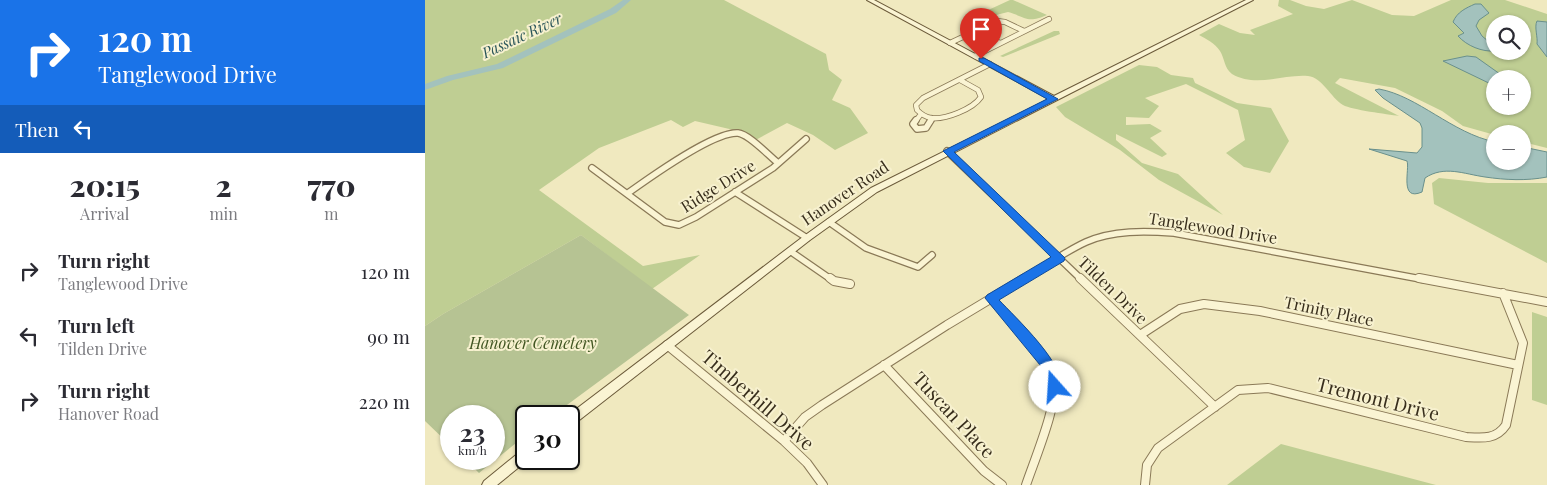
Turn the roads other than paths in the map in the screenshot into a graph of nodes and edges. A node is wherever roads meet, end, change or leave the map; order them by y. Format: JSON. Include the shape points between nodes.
{"nodes":[{"id":1,"x":870,"y":0,"type":"edge"},
{"id":2,"x":1251,"y":0,"type":"edge"},
{"id":3,"x":1049,"y":19,"type":"dead end"},
{"id":4,"x":975,"y":31,"type":"junction"},
{"id":5,"x":1024,"y":31,"type":"junction"},
{"id":6,"x":950,"y":43,"type":"junction"},
{"id":7,"x":999,"y":43,"type":"junction"},
{"id":8,"x":975,"y":56,"type":"junction"},
{"id":9,"x":992,"y":65,"type":"junction"},
{"id":10,"x":961,"y":80,"type":"junction"},
{"id":11,"x":1054,"y":99,"type":"junction"},
{"id":12,"x":921,"y":114,"type":"junction"},
{"id":13,"x":932,"y":118,"type":"junction"},
{"id":14,"x":806,"y":139,"type":"dead end"},
{"id":15,"x":947,"y":151,"type":"junction"},
{"id":16,"x":778,"y":164,"type":"junction"},
{"id":17,"x":592,"y":168,"type":"dead end"},
{"id":18,"x":735,"y":192,"type":"junction"},
{"id":19,"x":628,"y":193,"type":"junction"},
{"id":20,"x":829,"y":222,"type":"junction"},
{"id":21,"x":807,"y":238,"type":"junction"},
{"id":22,"x":790,"y":251,"type":"junction"},
{"id":23,"x":933,"y":255,"type":"dead end"},
{"id":24,"x":1059,"y":258,"type":"junction"},
{"id":25,"x":850,"y":284,"type":"dead end"},
{"id":26,"x":1503,"y":292,"type":"junction"},
{"id":27,"x":991,"y":298,"type":"junction"},
{"id":28,"x":1547,"y":302,"type":"edge"},
{"id":29,"x":1140,"y":335,"type":"junction"},
{"id":30,"x":667,"y":345,"type":"junction"},
{"id":31,"x":885,"y":365,"type":"junction"},
{"id":32,"x":1519,"y":365,"type":"junction"},
{"id":33,"x":1215,"y":407,"type":"junction"},
{"id":34,"x":580,"y":412,"type":"edge"},
{"id":35,"x":783,"y":441,"type":"junction"},
{"id":36,"x":515,"y":463,"type":"edge"},
{"id":37,"x":488,"y":485,"type":"edge"},
{"id":38,"x":823,"y":485,"type":"edge"},
{"id":39,"x":1002,"y":485,"type":"edge"},
{"id":40,"x":1026,"y":485,"type":"edge"},
{"id":41,"x":1145,"y":485,"type":"edge"}],
"edges":[{"from":1,"to":6,"type":"street"},
{"from":2,"to":11,"type":"street","name":"Hanover Road"},
{"from":3,"to":5,"type":"street"},
{"from":4,"to":5,"type":"street","via":[[999,21]]},
{"from":4,"to":6,"type":"street"},
{"from":4,"to":7,"type":"street"},
{"from":5,"to":7,"type":"street"},
{"from":6,"to":8,"type":"street"},
{"from":7,"to":8,"type":"street"},
{"from":8,"to":9,"type":"street"},
{"from":9,"to":10,"type":"street"},
{"from":9,"to":11,"type":"street"},
{"from":10,"to":12,"type":"street","via":[[920,100],[916,108]]},
{"from":10,"to":13,"type":"street","via":[[978,90],[981,95],[979,101],[945,118]]},
{"from":11,"to":15,"type":"street","name":"Hanover Road"},
{"from":12,"to":13,"type":"street"},
{"from":12,"to":13,"type":"street","via":[[913,124],[917,129],[926,128]]},
{"from":14,"to":16,"type":"street","name":"Ridge Drive"},
{"from":15,"to":20,"type":"street","name":"Hanover Road","via":[[874,190]]},
{"from":15,"to":24,"type":"street","name":"Tilden Drive"},
{"from":16,"to":18,"type":"street","name":"Ridge Drive"},
{"from":16,"to":19,"type":"street","via":[[742,134],[732,134],[691,152]]},
{"from":17,"to":19,"type":"street","name":"Ridge Drive"},
{"from":18,"to":19,"type":"street","name":"Ridge Drive","via":[[696,218],[679,225],[665,222]]},
{"from":18,"to":21,"type":"street"},
{"from":20,"to":21,"type":"street","name":"Hanover Road"},
{"from":20,"to":23,"type":"street","via":[[866,248],[918,267]]},
{"from":21,"to":22,"type":"street","name":"Hanover Road"},
{"from":22,"to":25,"type":"street","via":[[834,281]]},
{"from":22,"to":30,"type":"street","name":"Hanover Road"},
{"from":24,"to":26,"type":"street","name":"Tanglewood Drive","via":[[1086,242],[1111,234],[1157,231]]},
{"from":24,"to":27,"type":"street","name":"Tanglewood Drive"},
{"from":24,"to":29,"type":"street","name":"Tilden Drive"},
{"from":26,"to":28,"type":"street","name":"Tanglewood Drive"},
{"from":26,"to":32,"type":"street","name":"Tremont Drive","via":[[1523,343]]},
{"from":27,"to":31,"type":"street","name":"Tanglewood Drive"},
{"from":27,"to":40,"type":"street","via":[[1045,361],[1054,378],[1054,394]]},
{"from":29,"to":32,"type":"street","name":"Trinity Place","via":[[1180,309],[1204,304],[1260,311]]},
{"from":29,"to":33,"type":"street","name":"Tilden Drive"},
{"from":30,"to":34,"type":"street","name":"Hanover Road"},
{"from":30,"to":35,"type":"street","name":"Timberhill Drive"},
{"from":31,"to":35,"type":"street","name":"Tanglewood Drive","via":[[805,417]]},
{"from":31,"to":39,"type":"street","name":"Tuscan Place","via":[[984,472]]},
{"from":32,"to":33,"type":"street","name":"Tremont Drive","via":[[1506,425],[1501,432],[1488,438],[1466,437],[1267,388],[1238,390]]},
{"from":33,"to":41,"type":"street","name":"Tremont Drive","via":[[1158,448],[1147,464]]},
{"from":35,"to":38,"type":"street","name":"Timberhill Drive","via":[[807,463]]},
{"from":36,"to":37,"type":"street"}]}
